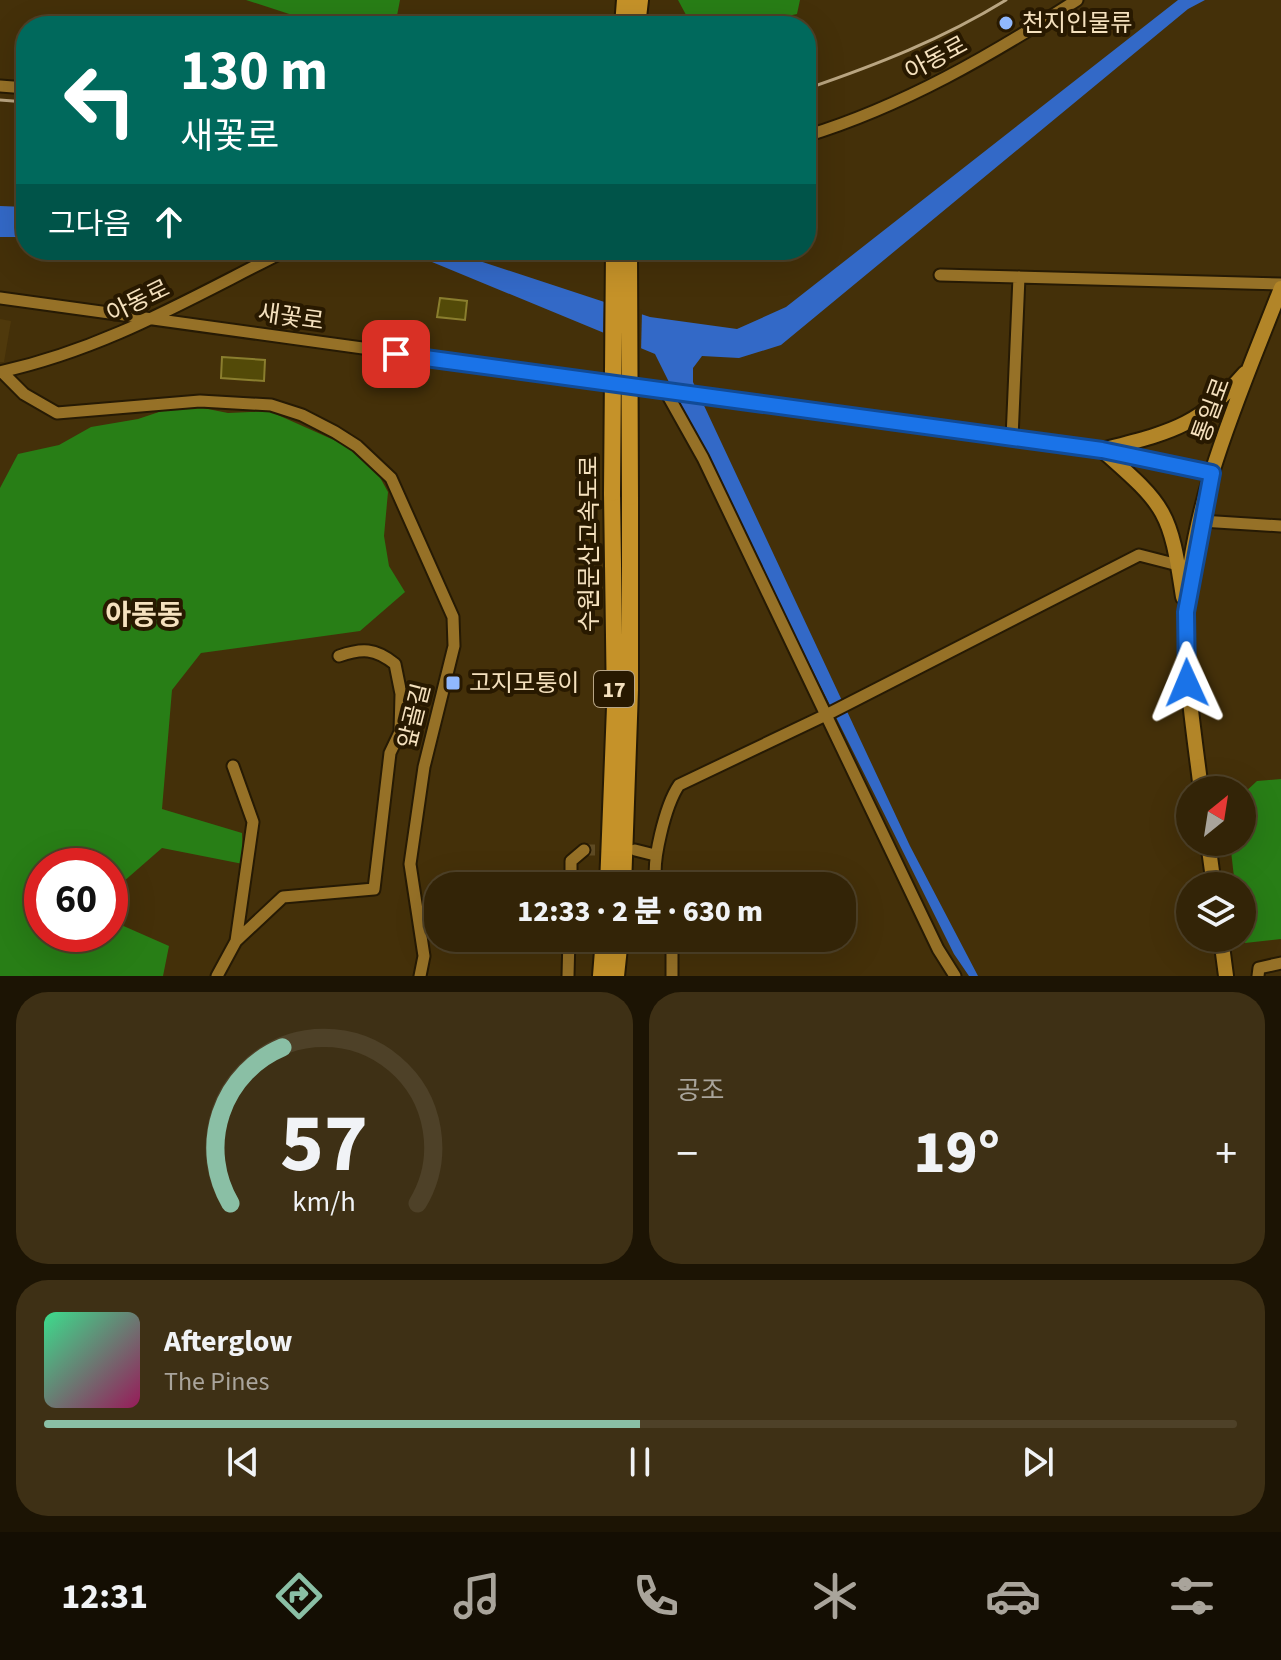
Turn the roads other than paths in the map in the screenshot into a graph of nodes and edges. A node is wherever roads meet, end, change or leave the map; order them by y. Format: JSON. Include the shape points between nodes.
{"nodes":[{"id":1,"x":1077,"y":0,"type":"edge"},
{"id":2,"x":816,"y":133,"type":"edge"},
{"id":3,"x":268,"y":260,"type":"edge"},
{"id":4,"x":614,"y":260,"type":"edge"},
{"id":5,"x":629,"y":260,"type":"edge"},
{"id":6,"x":940,"y":275,"type":"dead end"},
{"id":7,"x":1019,"y":277,"type":"junction"},
{"id":8,"x":1281,"y":286,"type":"edge"},
{"id":9,"x":0,"y":298,"type":"edge"},
{"id":10,"x":156,"y":319,"type":"junction"},
{"id":11,"x":1250,"y":367,"type":"junction"},
{"id":12,"x":1,"y":372,"type":"edge"},
{"id":13,"x":668,"y":393,"type":"junction"},
{"id":14,"x":1012,"y":438,"type":"junction"},
{"id":15,"x":1102,"y":450,"type":"junction"},
{"id":16,"x":1212,"y":473,"type":"junction"},
{"id":17,"x":1201,"y":521,"type":"junction"},
{"id":18,"x":1281,"y":526,"type":"edge"},
{"id":19,"x":1178,"y":565,"type":"junction"},
{"id":20,"x":1186,"y":612,"type":"junction"},
{"id":21,"x":339,"y":656,"type":"dead end"},
{"id":22,"x":828,"y":714,"type":"junction"},
{"id":23,"x":233,"y":766,"type":"dead end"},
{"id":24,"x":1199,"y":776,"type":"edge"},
{"id":25,"x":584,"y":850,"type":"dead end"},
{"id":26,"x":635,"y":850,"type":"dead end"},
{"id":27,"x":655,"y":855,"type":"junction"},
{"id":28,"x":571,"y":872,"type":"edge"},
{"id":29,"x":609,"y":872,"type":"edge"},
{"id":30,"x":624,"y":872,"type":"edge"},
{"id":31,"x":656,"y":872,"type":"edge"},
{"id":32,"x":236,"y":941,"type":"junction"},
{"id":33,"x":569,"y":952,"type":"edge"},
{"id":34,"x":603,"y":952,"type":"edge"},
{"id":35,"x":619,"y":952,"type":"edge"},
{"id":36,"x":672,"y":952,"type":"edge"},
{"id":37,"x":1223,"y":952,"type":"edge"},
{"id":38,"x":1281,"y":963,"type":"edge"},
{"id":39,"x":217,"y":976,"type":"edge"},
{"id":40,"x":420,"y":976,"type":"edge"},
{"id":41,"x":568,"y":976,"type":"edge"},
{"id":42,"x":601,"y":976,"type":"edge"},
{"id":43,"x":616,"y":976,"type":"edge"},
{"id":44,"x":672,"y":976,"type":"edge"},
{"id":45,"x":955,"y":976,"type":"edge"},
{"id":46,"x":1226,"y":976,"type":"edge"},
{"id":47,"x":1258,"y":976,"type":"edge"}],
"edges":[{"from":1,"to":2,"type":"street","name":"아동로","via":[[946,78],[865,118]]},
{"from":3,"to":10,"type":"street","name":"아동로"},
{"from":4,"to":29,"type":"highway","name":"수원문산고속도로","number":"17","bridge":true,"via":[[615,707]]},
{"from":5,"to":30,"type":"highway","name":"수원문산고속도로","number":"17","bridge":true,"via":[[630,690]]},
{"from":6,"to":7,"type":"street"},
{"from":7,"to":8,"type":"street"},
{"from":7,"to":14,"type":"street"},
{"from":8,"to":11,"type":"main road","name":"통일로"},
{"from":9,"to":10,"type":"street","name":"새꽃로"},
{"from":10,"to":12,"type":"street","name":"아동로","via":[[89,348]]},
{"from":10,"to":13,"type":"street","name":"새꽃로"},
{"from":11,"to":15,"type":"main road","via":[[1224,397],[1188,425]]},
{"from":11,"to":16,"type":"main road","name":"통일로"},
{"from":12,"to":40,"type":"street","name":"앞골길","via":[[24,394],[57,413],[200,401],[271,405],[335,432],[391,478],[453,617],[454,646],[424,767],[410,864],[424,956]]},
{"from":13,"to":14,"type":"street","name":"새꽃로"},
{"from":13,"to":22,"type":"street"},
{"from":14,"to":15,"type":"street"},
{"from":15,"to":16,"type":"street"},
{"from":15,"to":19,"type":"main road","via":[[1152,495],[1169,520]]},
{"from":16,"to":17,"type":"main road","name":"통일로"},
{"from":17,"to":18,"type":"street"},
{"from":17,"to":20,"type":"main road","name":"통일로"},
{"from":19,"to":20,"type":"main road"},
{"from":19,"to":22,"type":"street","via":[[1139,555]]},
{"from":20,"to":24,"type":"main road","name":"통일로","via":[[1187,683]]},
{"from":21,"to":32,"type":"street","via":[[359,649],[380,651],[395,664],[401,694],[400,732],[390,753],[374,889],[283,897]]},
{"from":22,"to":27,"type":"street","via":[[679,785]]},
{"from":22,"to":45,"type":"street"},
{"from":23,"to":32,"type":"street","via":[[253,822]]},
{"from":25,"to":28,"type":"street","via":[[571,861]]},
{"from":26,"to":27,"type":"street"},
{"from":27,"to":31,"type":"street"},
{"from":32,"to":39,"type":"street"},
{"from":33,"to":41,"type":"street"},
{"from":34,"to":42,"type":"highway"},
{"from":35,"to":43,"type":"highway"},
{"from":36,"to":44,"type":"street"},
{"from":37,"to":46,"type":"main road"},
{"from":38,"to":47,"type":"street","via":[[1259,968]]}]}
